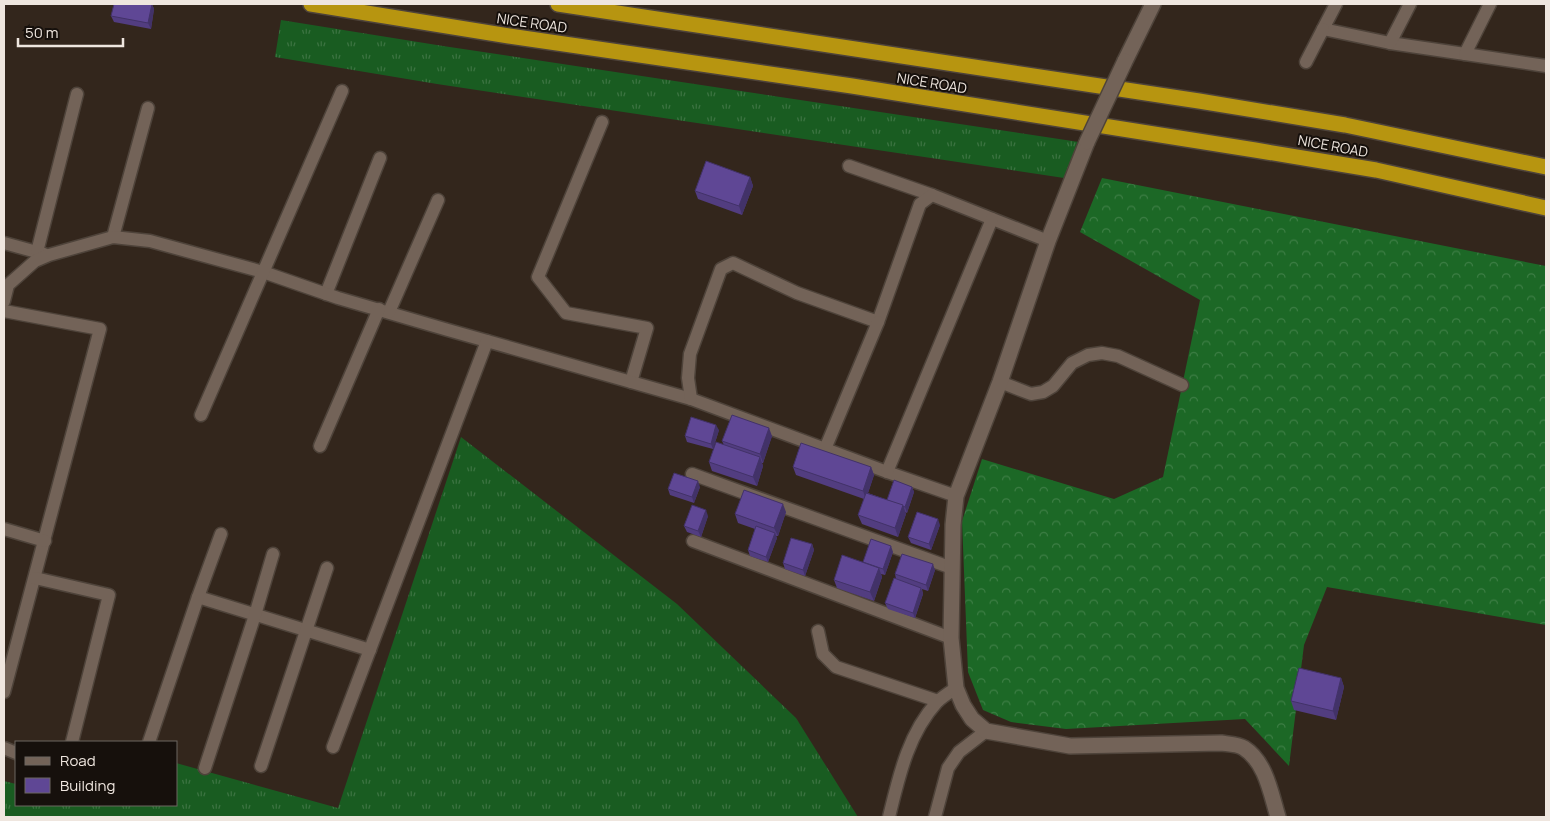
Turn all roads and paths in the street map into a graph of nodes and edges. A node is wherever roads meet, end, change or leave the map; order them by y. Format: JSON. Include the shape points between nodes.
{"nodes":[{"id":1,"x":311,"y":4,"type":"edge"},
{"id":2,"x":558,"y":4,"type":"edge"},
{"id":3,"x":1153,"y":4,"type":"edge"},
{"id":4,"x":1336,"y":4,"type":"edge"},
{"id":5,"x":1410,"y":4,"type":"edge"},
{"id":6,"x":1490,"y":4,"type":"edge"},
{"id":7,"x":1323,"y":29,"type":"junction"},
{"id":8,"x":1390,"y":43,"type":"junction"},
{"id":9,"x":1465,"y":54,"type":"junction"},
{"id":10,"x":1306,"y":62,"type":"dead end"},
{"id":11,"x":1546,"y":66,"type":"edge"},
{"id":12,"x":342,"y":92,"type":"dead end"},
{"id":13,"x":77,"y":94,"type":"dead end"},
{"id":14,"x":148,"y":108,"type":"dead end"},
{"id":15,"x":602,"y":122,"type":"dead end"},
{"id":16,"x":380,"y":158,"type":"dead end"},
{"id":17,"x":849,"y":166,"type":"dead end"},
{"id":18,"x":1546,"y":167,"type":"edge"},
{"id":19,"x":932,"y":195,"type":"junction"},
{"id":20,"x":438,"y":200,"type":"dead end"},
{"id":21,"x":1546,"y":208,"type":"edge"},
{"id":22,"x":992,"y":219,"type":"junction"},
{"id":23,"x":113,"y":237,"type":"junction"},
{"id":24,"x":1048,"y":241,"type":"junction"},
{"id":25,"x":4,"y":243,"type":"edge"},
{"id":26,"x":43,"y":253,"type":"junction"},
{"id":27,"x":264,"y":272,"type":"junction"},
{"id":28,"x":326,"y":294,"type":"junction"},
{"id":29,"x":4,"y":301,"type":"edge"},
{"id":30,"x":4,"y":311,"type":"edge"},
{"id":31,"x":384,"y":311,"type":"junction"},
{"id":32,"x":878,"y":322,"type":"junction"},
{"id":33,"x":487,"y":341,"type":"junction"},
{"id":34,"x":631,"y":382,"type":"junction"},
{"id":35,"x":1000,"y":382,"type":"junction"},
{"id":36,"x":1182,"y":385,"type":"dead end"},
{"id":37,"x":691,"y":398,"type":"junction"},
{"id":38,"x":201,"y":415,"type":"dead end"},
{"id":39,"x":320,"y":446,"type":"dead end"},
{"id":40,"x":825,"y":449,"type":"junction"},
{"id":41,"x":887,"y":472,"type":"junction"},
{"id":42,"x":692,"y":474,"type":"dead end"},
{"id":43,"x":956,"y":496,"type":"junction"},
{"id":44,"x":4,"y":529,"type":"edge"},
{"id":45,"x":221,"y":534,"type":"dead end"},
{"id":46,"x":45,"y":541,"type":"junction"},
{"id":47,"x":693,"y":541,"type":"dead end"},
{"id":48,"x":273,"y":554,"type":"dead end"},
{"id":49,"x":327,"y":568,"type":"dead end"},
{"id":50,"x":952,"y":568,"type":"junction"},
{"id":51,"x":35,"y":578,"type":"junction"},
{"id":52,"x":198,"y":597,"type":"junction"},
{"id":53,"x":255,"y":614,"type":"junction"},
{"id":54,"x":305,"y":630,"type":"junction"},
{"id":55,"x":818,"y":631,"type":"dead end"},
{"id":56,"x":951,"y":638,"type":"junction"},
{"id":57,"x":370,"y":650,"type":"junction"},
{"id":58,"x":956,"y":688,"type":"junction"},
{"id":59,"x":4,"y":692,"type":"edge"},
{"id":60,"x":938,"y":701,"type":"junction"},
{"id":61,"x":986,"y":730,"type":"junction"},
{"id":62,"x":72,"y":741,"type":"edge"},
{"id":63,"x":149,"y":741,"type":"edge"},
{"id":64,"x":333,"y":747,"type":"dead end"},
{"id":65,"x":261,"y":766,"type":"dead end"},
{"id":66,"x":205,"y":768,"type":"dead end"},
{"id":67,"x":889,"y":817,"type":"edge"},
{"id":68,"x":935,"y":817,"type":"edge"},
{"id":69,"x":1278,"y":817,"type":"edge"}],
"edges":[{"from":1,"to":21,"type":"highway","name":"NICE ROAD","via":[[1264,151],[1376,170]]},
{"from":2,"to":18,"type":"highway","name":"NICE ROAD","via":[[1326,122]]},
{"from":3,"to":24,"type":"street","bridge":true,"via":[[1087,142]]},
{"from":4,"to":7,"type":"street"},
{"from":5,"to":8,"type":"street"},
{"from":6,"to":9,"type":"street"},
{"from":7,"to":8,"type":"street"},
{"from":7,"to":10,"type":"street"},
{"from":8,"to":9,"type":"street"},
{"from":9,"to":11,"type":"street"},
{"from":12,"to":27,"type":"street"},
{"from":13,"to":26,"type":"street"},
{"from":14,"to":23,"type":"street"},
{"from":15,"to":34,"type":"street","via":[[538,277],[566,313],[647,328]]},
{"from":16,"to":28,"type":"street"},
{"from":17,"to":19,"type":"street"},
{"from":19,"to":22,"type":"street"},
{"from":19,"to":32,"type":"street","via":[[920,204]]},
{"from":20,"to":31,"type":"street"},
{"from":22,"to":24,"type":"street"},
{"from":22,"to":41,"type":"street"},
{"from":23,"to":26,"type":"street"},
{"from":23,"to":27,"type":"street","via":[[150,241]]},
{"from":24,"to":35,"type":"street"},
{"from":25,"to":26,"type":"street"},
{"from":26,"to":29,"type":"street","via":[[8,285]]},
{"from":27,"to":28,"type":"street"},
{"from":27,"to":38,"type":"street"},
{"from":28,"to":31,"type":"street"},
{"from":30,"to":46,"type":"street","via":[[100,330]]},
{"from":31,"to":33,"type":"street"},
{"from":31,"to":39,"type":"street"},
{"from":32,"to":37,"type":"street","via":[[796,293],[733,264],[721,269],[690,354],[688,378]]},
{"from":32,"to":40,"type":"street"},
{"from":33,"to":34,"type":"street"},
{"from":33,"to":57,"type":"street"},
{"from":34,"to":37,"type":"street"},
{"from":35,"to":36,"type":"street","via":[[1031,394],[1043,392],[1053,386],[1072,363],[1088,355],[1102,353],[1118,356]]},
{"from":35,"to":43,"type":"street"},
{"from":37,"to":40,"type":"street"},
{"from":40,"to":41,"type":"street"},
{"from":41,"to":43,"type":"street"},
{"from":42,"to":50,"type":"street"},
{"from":43,"to":50,"type":"street"},
{"from":44,"to":46,"type":"street"},
{"from":45,"to":52,"type":"street"},
{"from":46,"to":51,"type":"street"},
{"from":47,"to":56,"type":"street"},
{"from":48,"to":53,"type":"street"},
{"from":49,"to":54,"type":"street"},
{"from":50,"to":56,"type":"street"},
{"from":51,"to":59,"type":"street"},
{"from":51,"to":62,"type":"street","via":[[110,596]]},
{"from":52,"to":53,"type":"street"},
{"from":52,"to":63,"type":"street"},
{"from":53,"to":54,"type":"street"},
{"from":53,"to":66,"type":"street"},
{"from":54,"to":57,"type":"street"},
{"from":54,"to":65,"type":"street"},
{"from":55,"to":60,"type":"street","via":[[823,654],[836,667]]},
{"from":56,"to":58,"type":"street"},
{"from":57,"to":64,"type":"street"},
{"from":58,"to":60,"type":"street"},
{"from":58,"to":61,"type":"street","via":[[972,719]]},
{"from":60,"to":67,"type":"street","via":[[920,724],[903,761]]},
{"from":61,"to":68,"type":"street","via":[[959,752],[948,768]]},
{"from":61,"to":69,"type":"street","via":[[1070,746],[1221,743],[1243,747],[1258,760]]}]}
